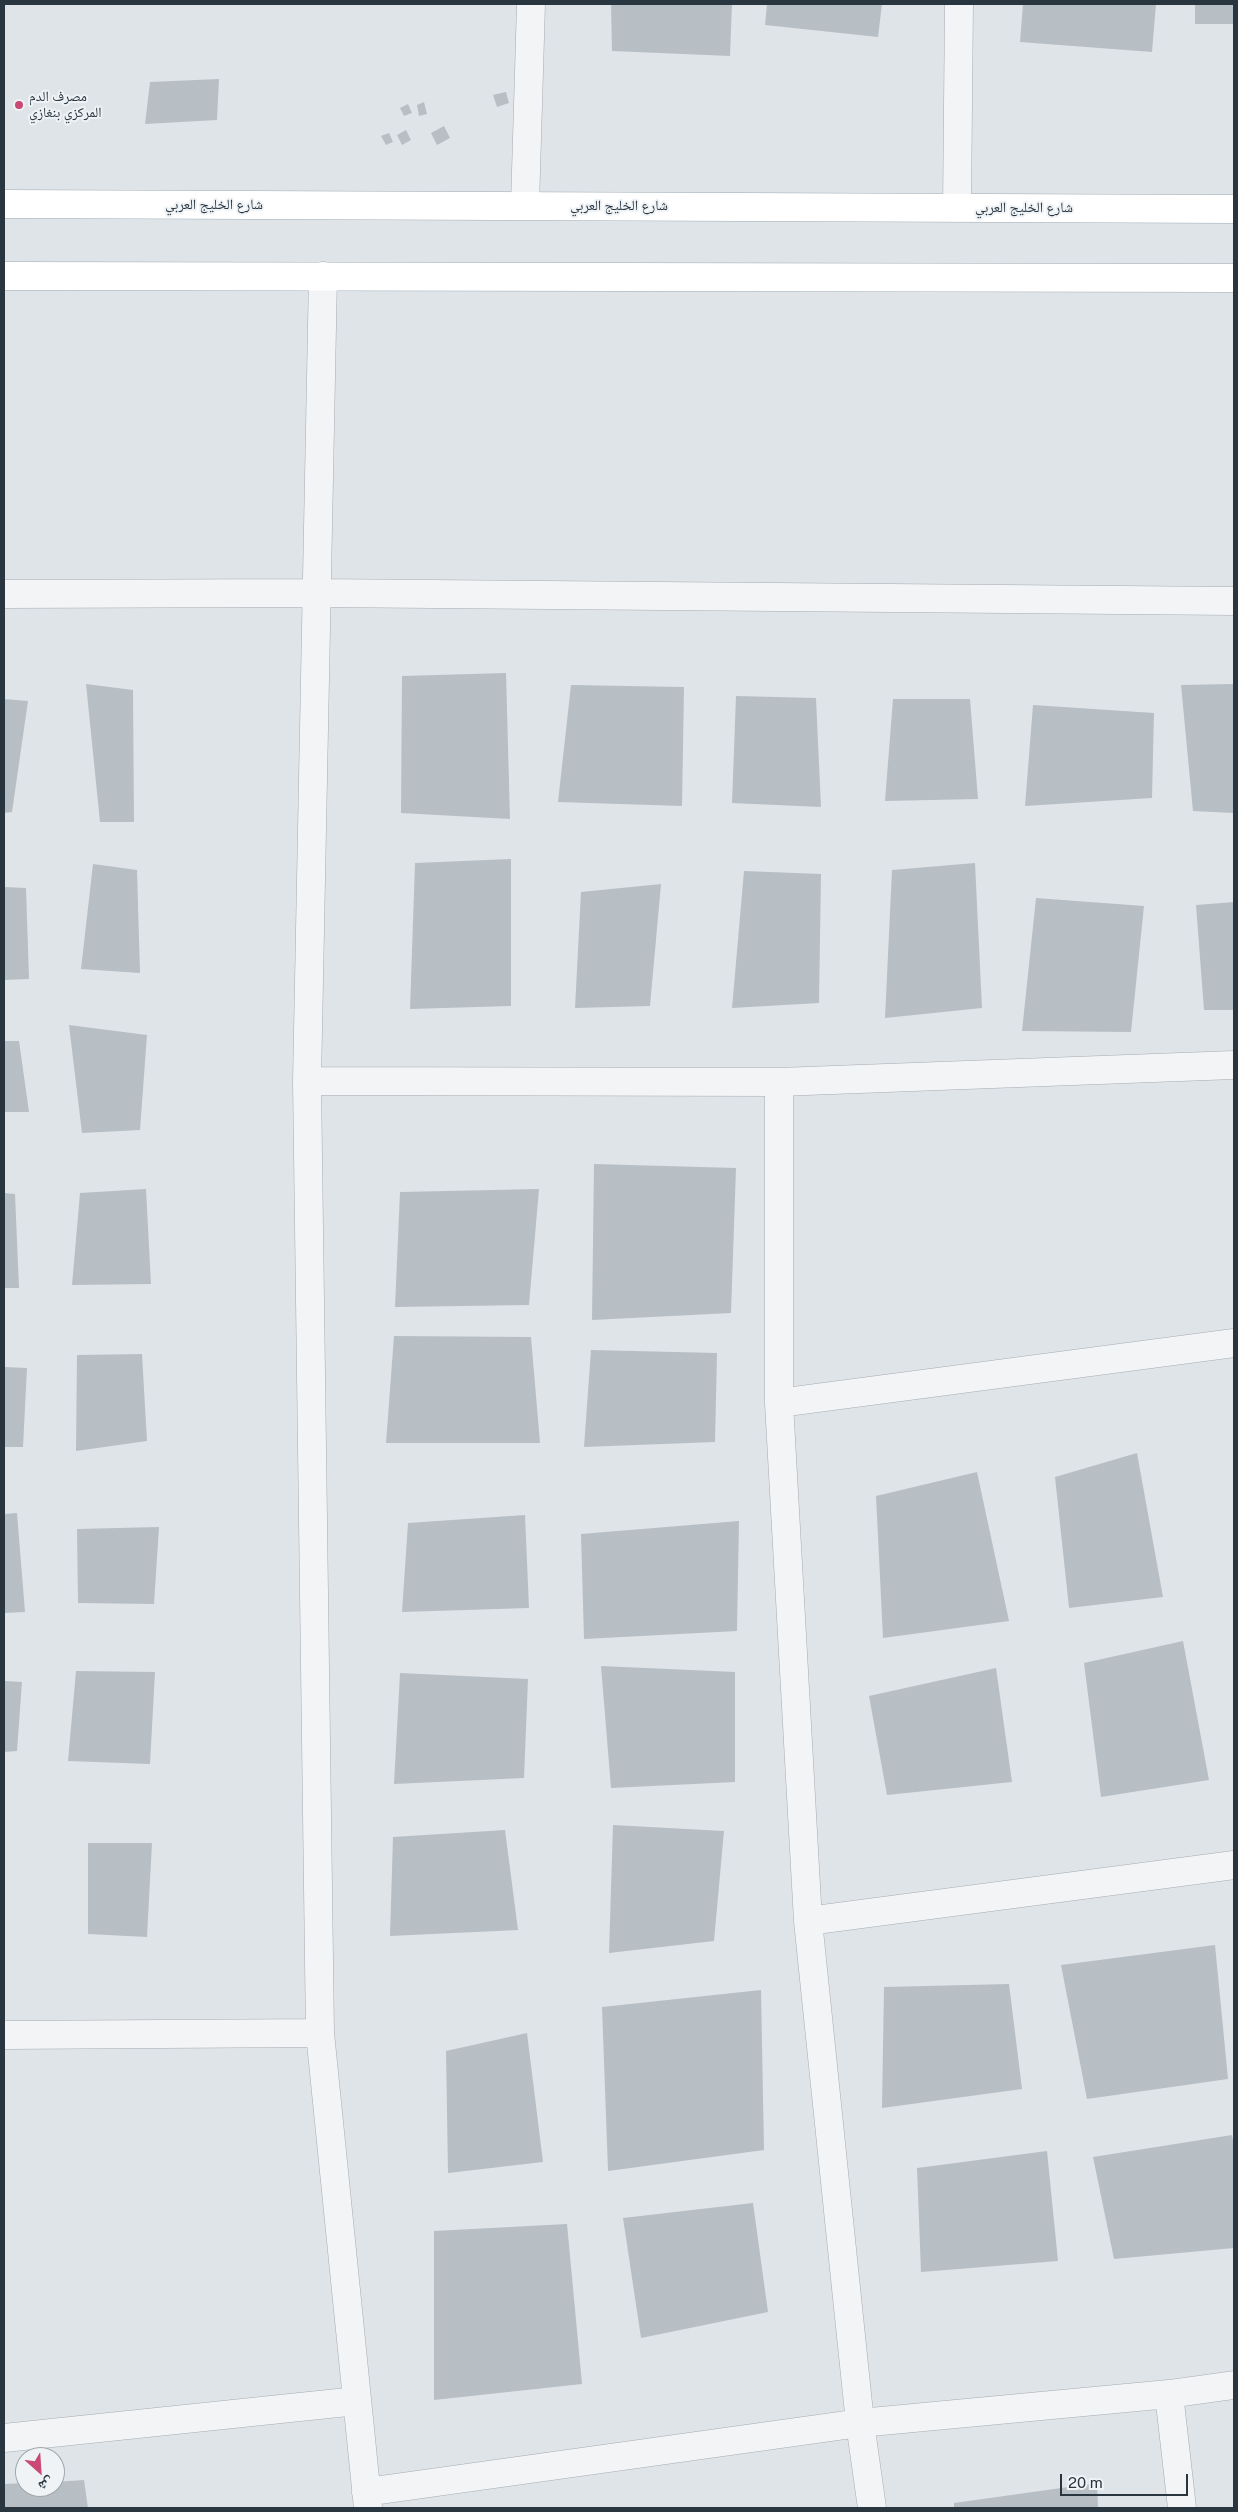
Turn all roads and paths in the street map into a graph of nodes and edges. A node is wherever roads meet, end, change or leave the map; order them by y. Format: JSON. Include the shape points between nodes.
{"nodes":[{"id":1,"x":531,"y":4,"type":"edge"},
{"id":2,"x":959,"y":4,"type":"edge"},
{"id":3,"x":4,"y":204,"type":"edge"},
{"id":4,"x":525,"y":205,"type":"junction"},
{"id":5,"x":957,"y":207,"type":"junction"},
{"id":6,"x":1234,"y":209,"type":"edge"},
{"id":7,"x":4,"y":276,"type":"edge"},
{"id":8,"x":323,"y":276,"type":"junction"},
{"id":9,"x":1234,"y":278,"type":"edge"},
{"id":10,"x":317,"y":593,"type":"junction"},
{"id":11,"x":4,"y":594,"type":"edge"},
{"id":12,"x":1234,"y":601,"type":"edge"},
{"id":13,"x":1234,"y":1065,"type":"edge"},
{"id":14,"x":307,"y":1081,"type":"junction"},
{"id":15,"x":779,"y":1082,"type":"junction"},
{"id":16,"x":1234,"y":1343,"type":"edge"},
{"id":17,"x":779,"y":1403,"type":"junction"},
{"id":18,"x":1234,"y":1866,"type":"edge"},
{"id":19,"x":808,"y":1921,"type":"junction"},
{"id":20,"x":320,"y":2033,"type":"junction"},
{"id":21,"x":4,"y":2035,"type":"edge"},
{"id":22,"x":1234,"y":2385,"type":"edge"},
{"id":23,"x":1169,"y":2394,"type":"junction"},
{"id":24,"x":357,"y":2401,"type":"junction"},
{"id":25,"x":860,"y":2423,"type":"junction"},
{"id":26,"x":4,"y":2438,"type":"edge"},
{"id":27,"x":367,"y":2500,"type":"edge"},
{"id":28,"x":872,"y":2508,"type":"edge"},
{"id":29,"x":1182,"y":2508,"type":"edge"}],
"edges":[{"from":1,"to":4,"type":"street"},
{"from":2,"to":5,"type":"street"},
{"from":3,"to":4,"type":"main road","name":"شارع الخليج العربي"},
{"from":4,"to":5,"type":"main road","name":"شارع الخليج العربي"},
{"from":5,"to":6,"type":"main road","name":"شارع الخليج العربي"},
{"from":7,"to":8,"type":"main road"},
{"from":8,"to":9,"type":"main road"},
{"from":8,"to":10,"type":"street"},
{"from":10,"to":11,"type":"street"},
{"from":10,"to":12,"type":"street"},
{"from":10,"to":14,"type":"street"},
{"from":13,"to":15,"type":"street"},
{"from":14,"to":15,"type":"street"},
{"from":14,"to":20,"type":"street"},
{"from":15,"to":17,"type":"street"},
{"from":16,"to":17,"type":"street"},
{"from":17,"to":19,"type":"street"},
{"from":18,"to":19,"type":"street"},
{"from":19,"to":25,"type":"street"},
{"from":20,"to":21,"type":"street"},
{"from":20,"to":24,"type":"street"},
{"from":22,"to":23,"type":"street"},
{"from":23,"to":25,"type":"street"},
{"from":23,"to":29,"type":"street"},
{"from":24,"to":26,"type":"street"},
{"from":24,"to":27,"type":"street"},
{"from":25,"to":27,"type":"street"},
{"from":25,"to":28,"type":"street"}]}
